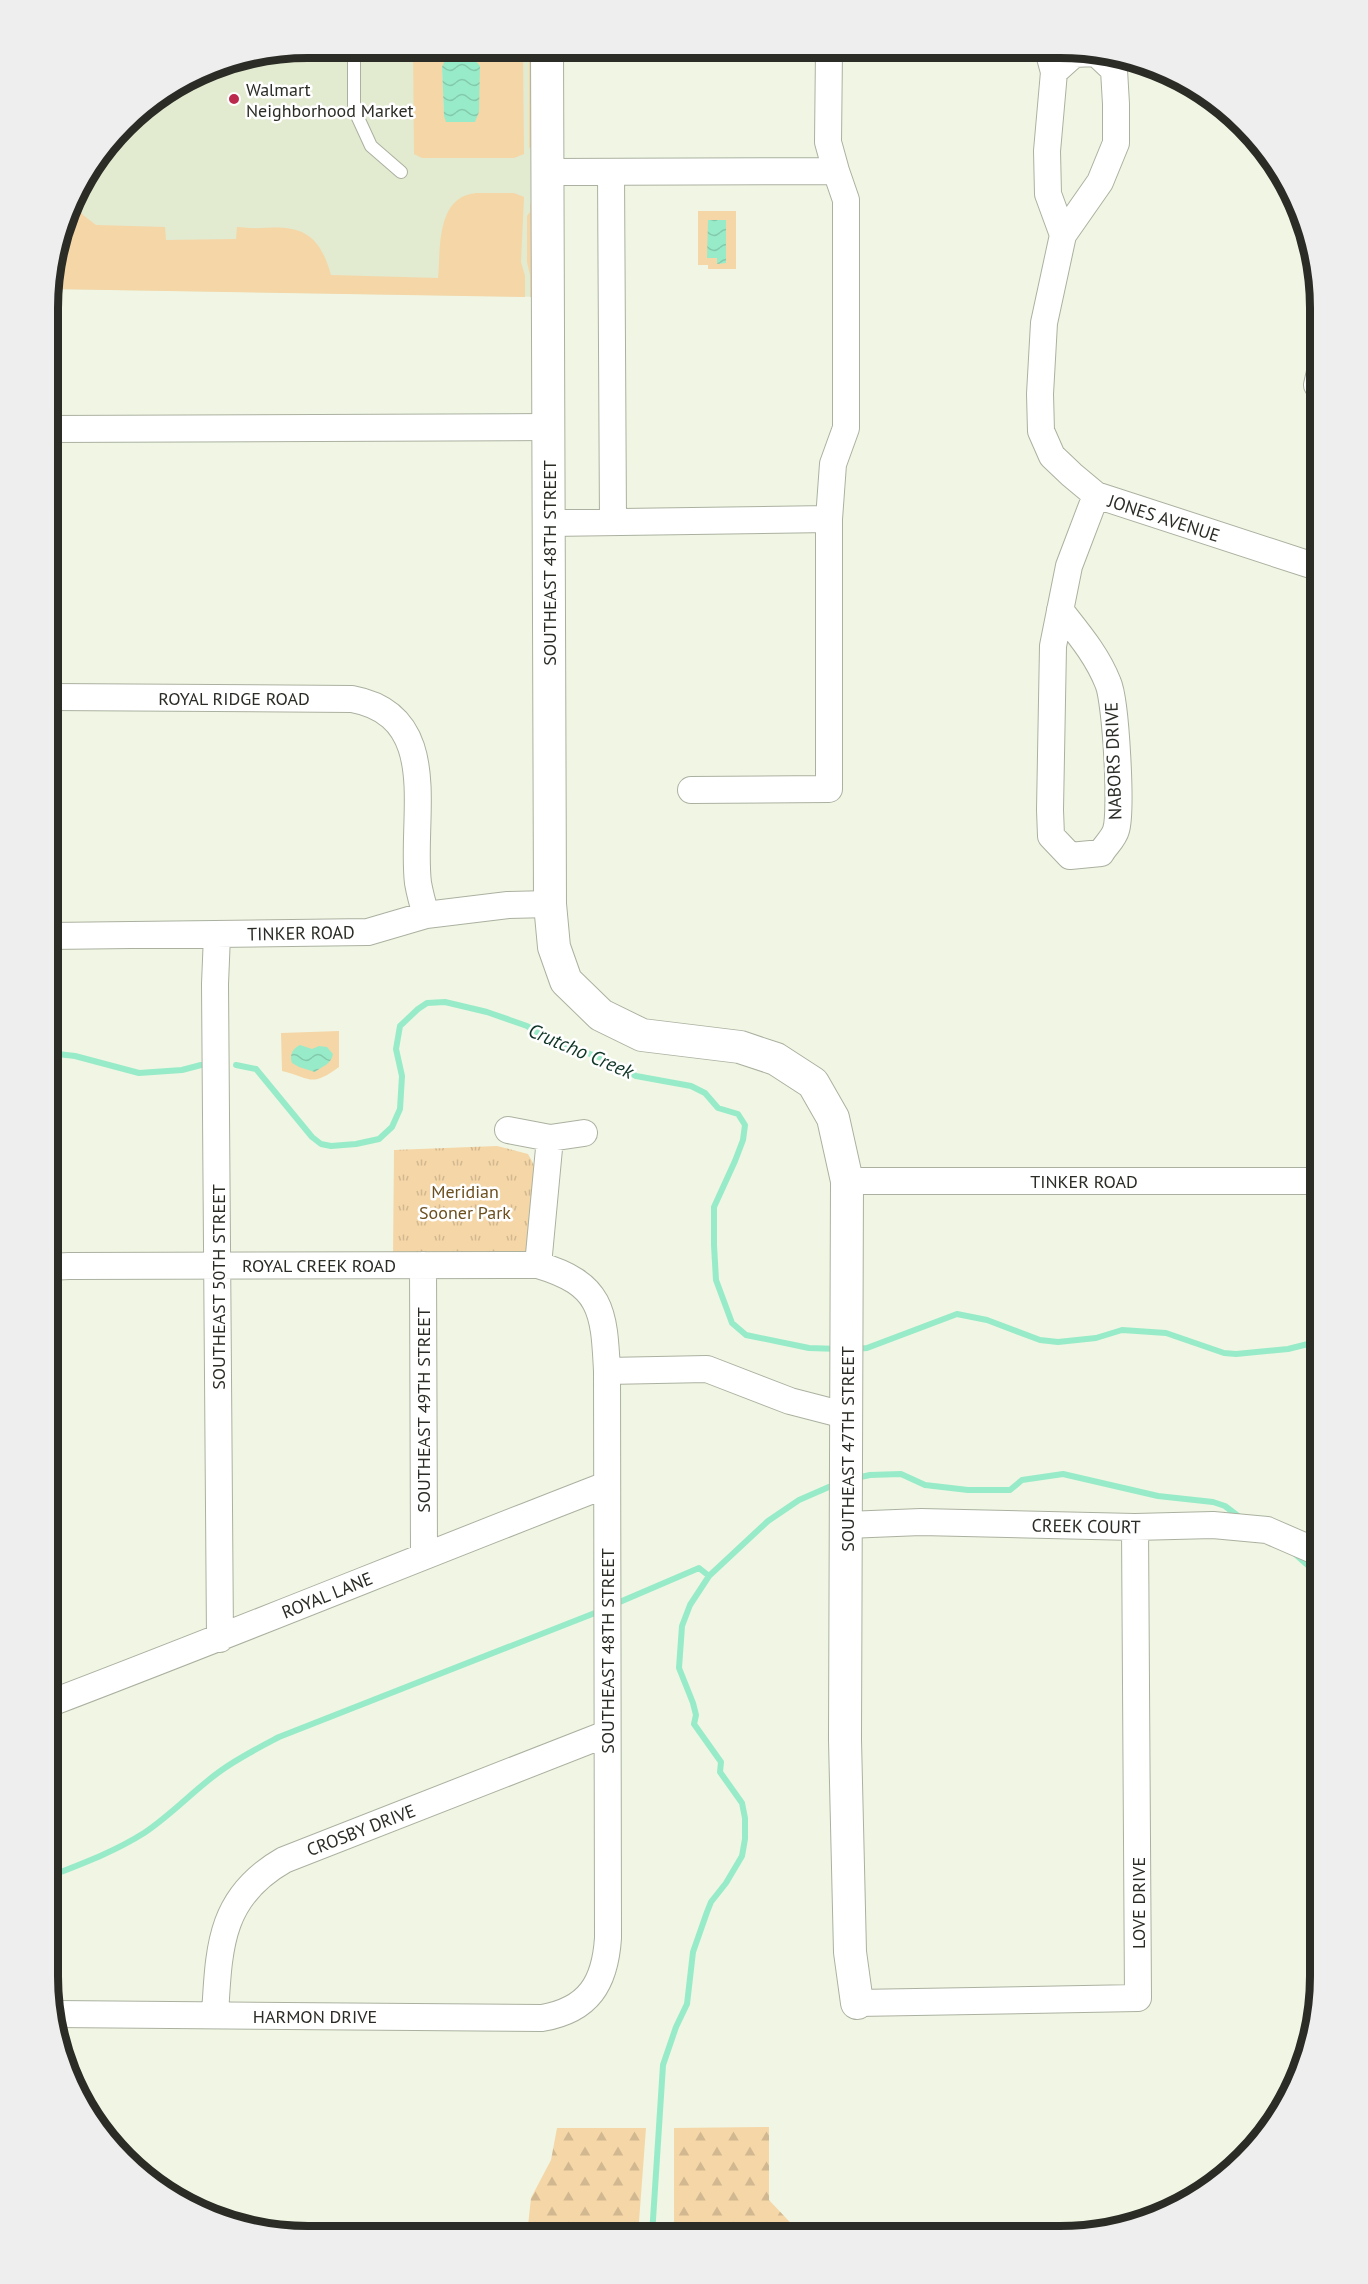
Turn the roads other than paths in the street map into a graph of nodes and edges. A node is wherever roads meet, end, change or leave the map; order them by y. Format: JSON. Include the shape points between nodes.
{"nodes":[{"id":1,"x":354,"y":58,"type":"edge"},
{"id":2,"x":547,"y":58,"type":"edge"},
{"id":3,"x":829,"y":58,"type":"edge"},
{"id":4,"x":1051,"y":61,"type":"edge"},
{"id":5,"x":1107,"y":63,"type":"edge"},
{"id":6,"x":837,"y":171,"type":"junction"},
{"id":7,"x":401,"y":172,"type":"dead end"},
{"id":8,"x":548,"y":172,"type":"junction"},
{"id":9,"x":611,"y":172,"type":"junction"},
{"id":10,"x":1063,"y":235,"type":"junction"},
{"id":11,"x":549,"y":427,"type":"junction"},
{"id":12,"x":58,"y":429,"type":"edge"},
{"id":13,"x":1096,"y":495,"type":"junction"},
{"id":14,"x":829,"y":519,"type":"junction"},
{"id":15,"x":613,"y":522,"type":"junction"},
{"id":16,"x":549,"y":524,"type":"junction"},
{"id":17,"x":1310,"y":565,"type":"edge"},
{"id":18,"x":1060,"y":610,"type":"junction"},
{"id":19,"x":58,"y":698,"type":"edge"},
{"id":20,"x":691,"y":790,"type":"dead end"},
{"id":21,"x":550,"y":904,"type":"junction"},
{"id":22,"x":426,"y":915,"type":"junction"},
{"id":23,"x":217,"y":935,"type":"junction"},
{"id":24,"x":58,"y":936,"type":"edge"},
{"id":25,"x":642,"y":1035,"type":"joint"},
{"id":26,"x":508,"y":1130,"type":"dead end"},
{"id":27,"x":584,"y":1133,"type":"dead end"},
{"id":28,"x":550,"y":1138,"type":"junction"},
{"id":29,"x":847,"y":1181,"type":"junction"},
{"id":30,"x":1310,"y":1181,"type":"edge"},
{"id":31,"x":219,"y":1265,"type":"junction"},
{"id":32,"x":423,"y":1265,"type":"junction"},
{"id":33,"x":538,"y":1265,"type":"junction"},
{"id":34,"x":58,"y":1267,"type":"edge"},
{"id":35,"x":585,"y":1286,"type":"joint"},
{"id":36,"x":606,"y":1371,"type":"junction"},
{"id":37,"x":848,"y":1416,"type":"junction"},
{"id":38,"x":606,"y":1485,"type":"junction"},
{"id":39,"x":847,"y":1525,"type":"junction"},
{"id":40,"x":1135,"y":1527,"type":"junction"},
{"id":41,"x":1310,"y":1549,"type":"edge"},
{"id":42,"x":424,"y":1556,"type":"junction"},
{"id":43,"x":220,"y":1639,"type":"junction"},
{"id":44,"x":58,"y":1700,"type":"edge"},
{"id":45,"x":606,"y":1734,"type":"junction"},
{"id":46,"x":857,"y":2003,"type":"joint"},
{"id":47,"x":572,"y":2009,"type":"joint"},
{"id":48,"x":62,"y":2014,"type":"edge"},
{"id":49,"x":215,"y":2015,"type":"junction"}],
"edges":[{"from":1,"to":7,"type":"lane","via":[[354,109],[371,146]]},
{"from":2,"to":8,"type":"street","name":"SOUTHEAST 48TH STREET"},
{"from":3,"to":6,"type":"street","via":[[828,142]]},
{"from":4,"to":10,"type":"street","via":[[1048,194]]},
{"from":5,"to":10,"type":"street","name":"JONES AVENUE","via":[[1114,69],[1116,143],[1100,182]]},
{"from":6,"to":9,"type":"street"},
{"from":6,"to":14,"type":"street","via":[[846,200],[846,428],[833,464]]},
{"from":8,"to":9,"type":"street"},
{"from":8,"to":11,"type":"street","name":"SOUTHEAST 48TH STREET"},
{"from":9,"to":15,"type":"street"},
{"from":10,"to":13,"type":"street","name":"JONES AVENUE","via":[[1044,323],[1041,431],[1052,456]]},
{"from":11,"to":12,"type":"street"},
{"from":11,"to":16,"type":"street","name":"SOUTHEAST 48TH STREET"},
{"from":13,"to":17,"type":"street","name":"JONES AVENUE"},
{"from":13,"to":18,"type":"street","name":"NABORS DRIVE","via":[[1069,566]]},
{"from":14,"to":15,"type":"street"},
{"from":14,"to":20,"type":"street","via":[[829,789]]},
{"from":15,"to":16,"type":"street"},
{"from":16,"to":21,"type":"street","name":"SOUTHEAST 48TH STREET"},
{"from":18,"to":18,"type":"street","name":"NABORS DRIVE","via":[[1053,646],[1052,836],[1070,856],[1101,853],[1116,831],[1118,805],[1115,723],[1109,685],[1095,656]]},
{"from":19,"to":22,"type":"street","name":"ROYAL RIDGE ROAD","via":[[352,699],[379,706],[405,732],[417,769],[418,883]]},
{"from":21,"to":22,"type":"street","name":"TINKER ROAD"},
{"from":21,"to":25,"type":"street","name":"SOUTHEAST 48TH STREET","via":[[554,947],[566,981],[601,1015]]},
{"from":22,"to":23,"type":"street","name":"TINKER ROAD","via":[[368,932]]},
{"from":23,"to":24,"type":"street","name":"TINKER ROAD"},
{"from":23,"to":31,"type":"street","name":"SOUTHEAST 50TH STREET"},
{"from":25,"to":29,"type":"street","name":"SOUTHEAST 47TH STREET","via":[[740,1047],[776,1059],[813,1083],[833,1118]]},
{"from":26,"to":28,"type":"street"},
{"from":27,"to":28,"type":"street"},
{"from":28,"to":33,"type":"street"},
{"from":29,"to":30,"type":"street","name":"TINKER ROAD"},
{"from":29,"to":37,"type":"street","name":"SOUTHEAST 47TH STREET"},
{"from":31,"to":32,"type":"street","name":"ROYAL CREEK ROAD"},
{"from":31,"to":34,"type":"street","name":"ROYAL CREEK ROAD"},
{"from":31,"to":43,"type":"street","name":"SOUTHEAST 50TH STREET"},
{"from":32,"to":33,"type":"street","name":"ROYAL CREEK ROAD"},
{"from":32,"to":42,"type":"street","name":"SOUTHEAST 49TH STREET"},
{"from":33,"to":35,"type":"street","name":"ROYAL CREEK ROAD","via":[[571,1276]]},
{"from":35,"to":36,"type":"street","name":"SOUTHEAST 48TH STREET","via":[[601,1314]]},
{"from":36,"to":37,"type":"street","via":[[707,1369],[790,1401]]},
{"from":36,"to":38,"type":"street","name":"SOUTHEAST 48TH STREET"},
{"from":37,"to":39,"type":"street","name":"SOUTHEAST 47TH STREET"},
{"from":38,"to":42,"type":"street","name":"ROYAL LANE"},
{"from":38,"to":45,"type":"street","name":"SOUTHEAST 48TH STREET"},
{"from":39,"to":40,"type":"street","name":"CREEK COURT","via":[[921,1522]]},
{"from":39,"to":46,"type":"street","name":"SOUTHEAST 47TH STREET","via":[[845,1740],[850,1952]]},
{"from":40,"to":41,"type":"street","name":"CREEK COURT","via":[[1213,1525],[1267,1530]]},
{"from":40,"to":46,"type":"street","name":"LOVE DRIVE","via":[[1138,1998]]},
{"from":42,"to":43,"type":"street","name":"ROYAL LANE"},
{"from":43,"to":44,"type":"street","name":"ROYAL LANE"},
{"from":45,"to":47,"type":"street","name":"SOUTHEAST 48TH STREET","via":[[607,1958],[594,1989]]},
{"from":45,"to":49,"type":"street","name":"CROSBY DRIVE","via":[[266,1870],[239,1897],[224,1930]]},
{"from":47,"to":49,"type":"street","name":"HARMON DRIVE","via":[[542,2018]]},
{"from":48,"to":49,"type":"street","name":"HARMON DRIVE"}]}
